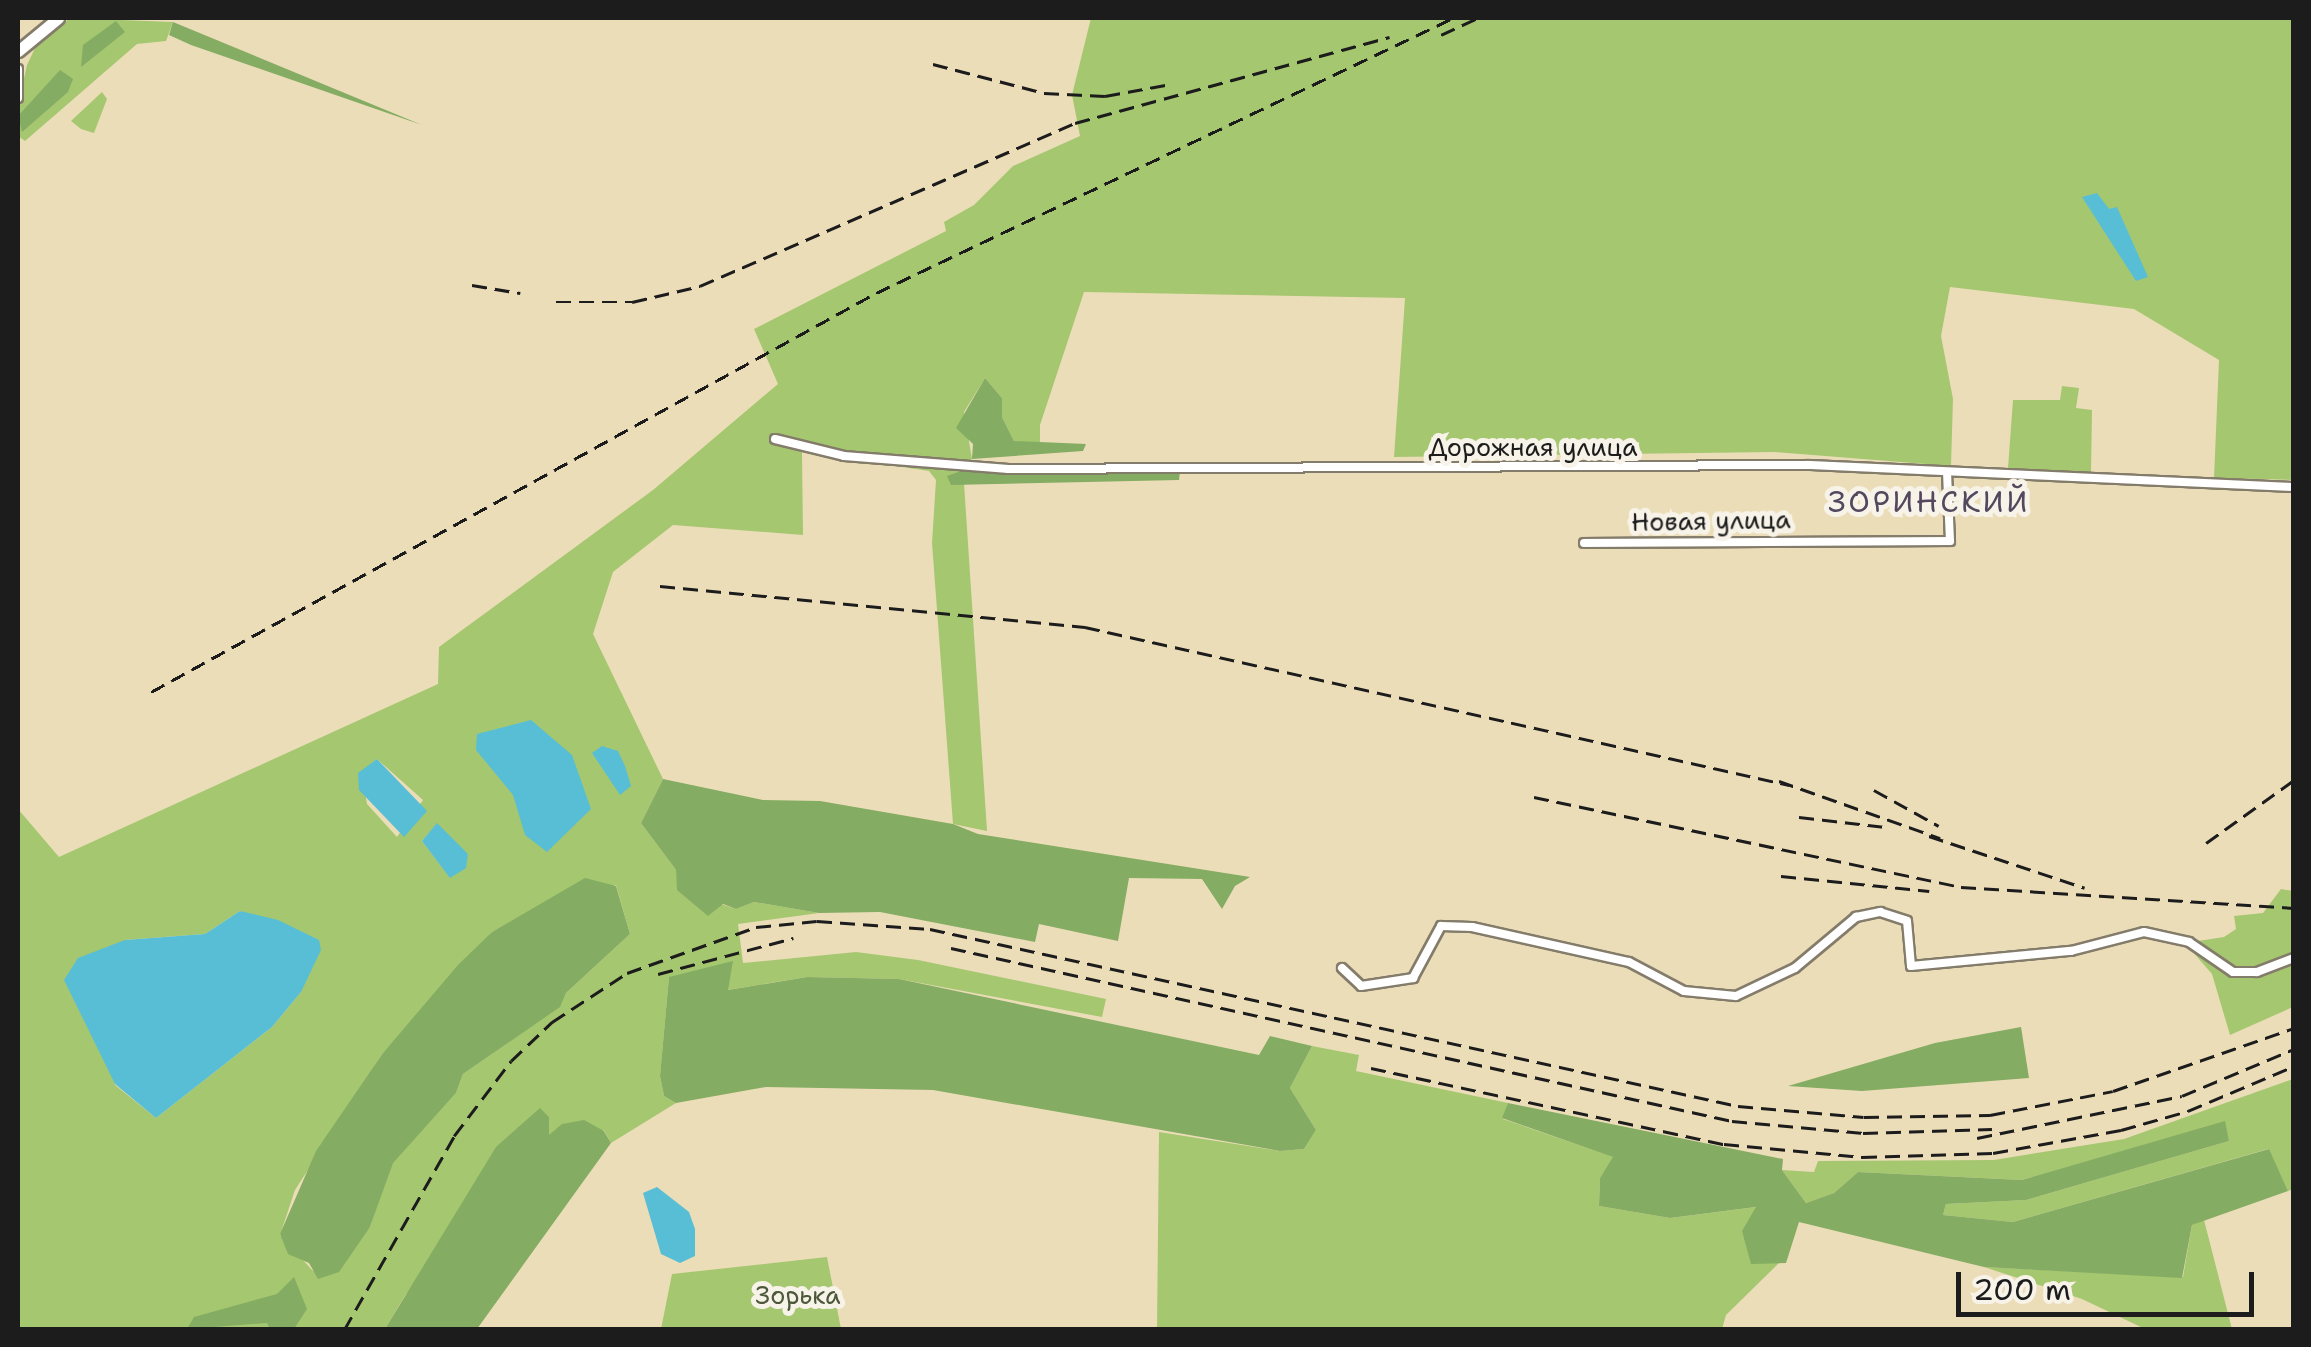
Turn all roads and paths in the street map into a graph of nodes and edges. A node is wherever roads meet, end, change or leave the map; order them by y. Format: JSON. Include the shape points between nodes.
{"nodes":[{"id":1,"x":58,"y":18,"type":"edge"},
{"id":2,"x":18,"y":51,"type":"edge"},
{"id":3,"x":18,"y":69,"type":"edge"},
{"id":4,"x":18,"y":98,"type":"edge"},
{"id":5,"x":776,"y":439,"type":"dead end"},
{"id":6,"x":1947,"y":473,"type":"junction"},
{"id":7,"x":2294,"y":487,"type":"edge"},
{"id":8,"x":1584,"y":542,"type":"dead end"},
{"id":9,"x":2294,"y":958,"type":"edge"},
{"id":10,"x":1342,"y":968,"type":"dead end"}],
"edges":[{"from":1,"to":2,"type":"main road"},
{"from":3,"to":4,"type":"street"},
{"from":5,"to":6,"type":"street","name":"Дорожная улица","via":[[844,456],[1008,468],[1568,464]]},
{"from":6,"to":7,"type":"street","name":"Дорожная улица"},
{"from":6,"to":8,"type":"street","name":"Новая улица","via":[[1950,541]]},
{"from":9,"to":10,"type":"street","via":[[2257,972],[2233,972],[2189,942],[2144,932],[2071,952],[1910,966],[1906,921],[1880,912],[1856,917],[1795,968],[1736,996],[1684,991],[1629,962],[1472,927],[1440,926],[1413,978],[1361,986]]}]}
